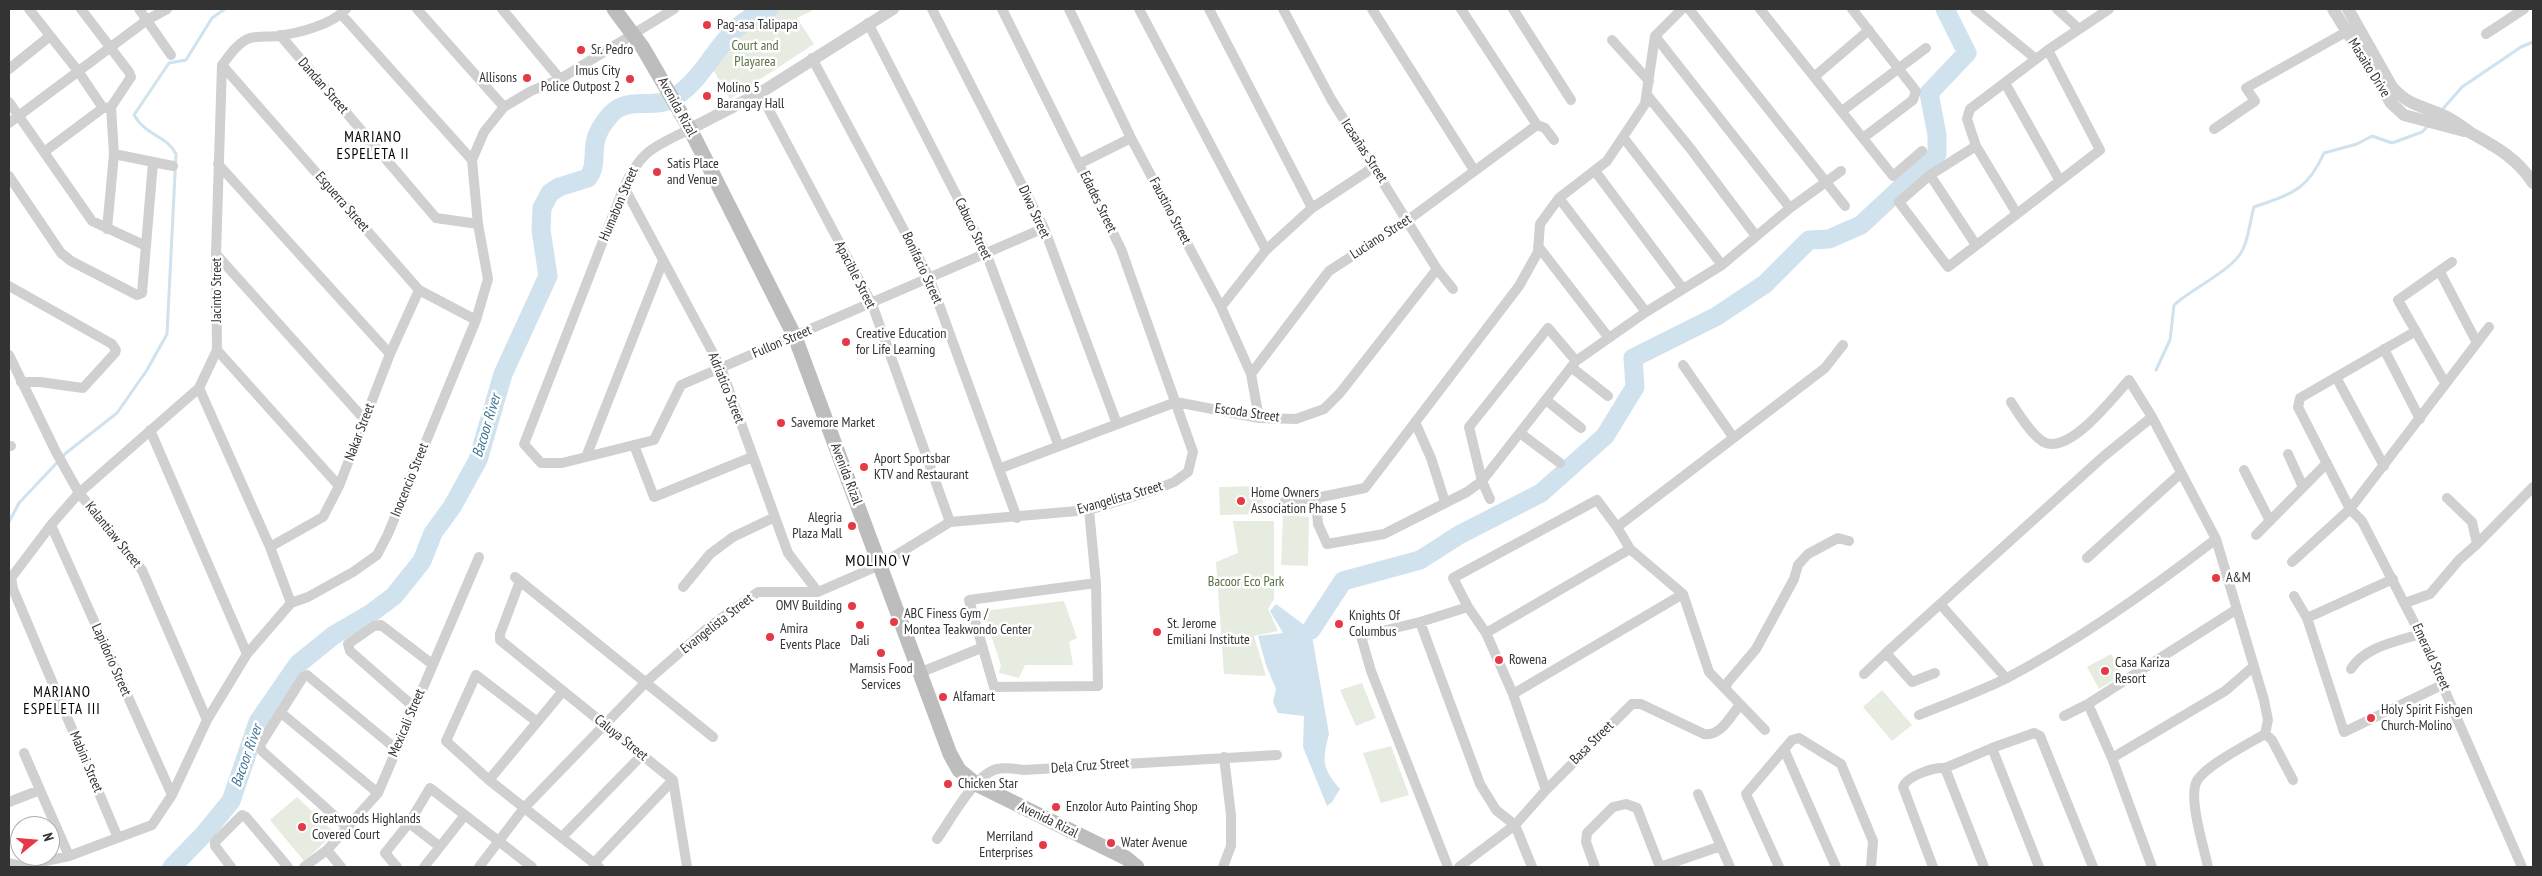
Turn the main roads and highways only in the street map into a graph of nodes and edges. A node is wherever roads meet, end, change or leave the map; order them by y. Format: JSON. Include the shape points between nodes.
{"nodes":[{"id":1,"x":614,"y":9,"type":"edge"},
{"id":2,"x":1138,"y":867,"type":"edge"}],
"edges":[{"from":1,"to":2,"type":"main road","name":"Avenida Rizal","via":[[634,34],[690,129],[795,337],[919,673],[959,770],[976,784],[1126,858]]}]}
